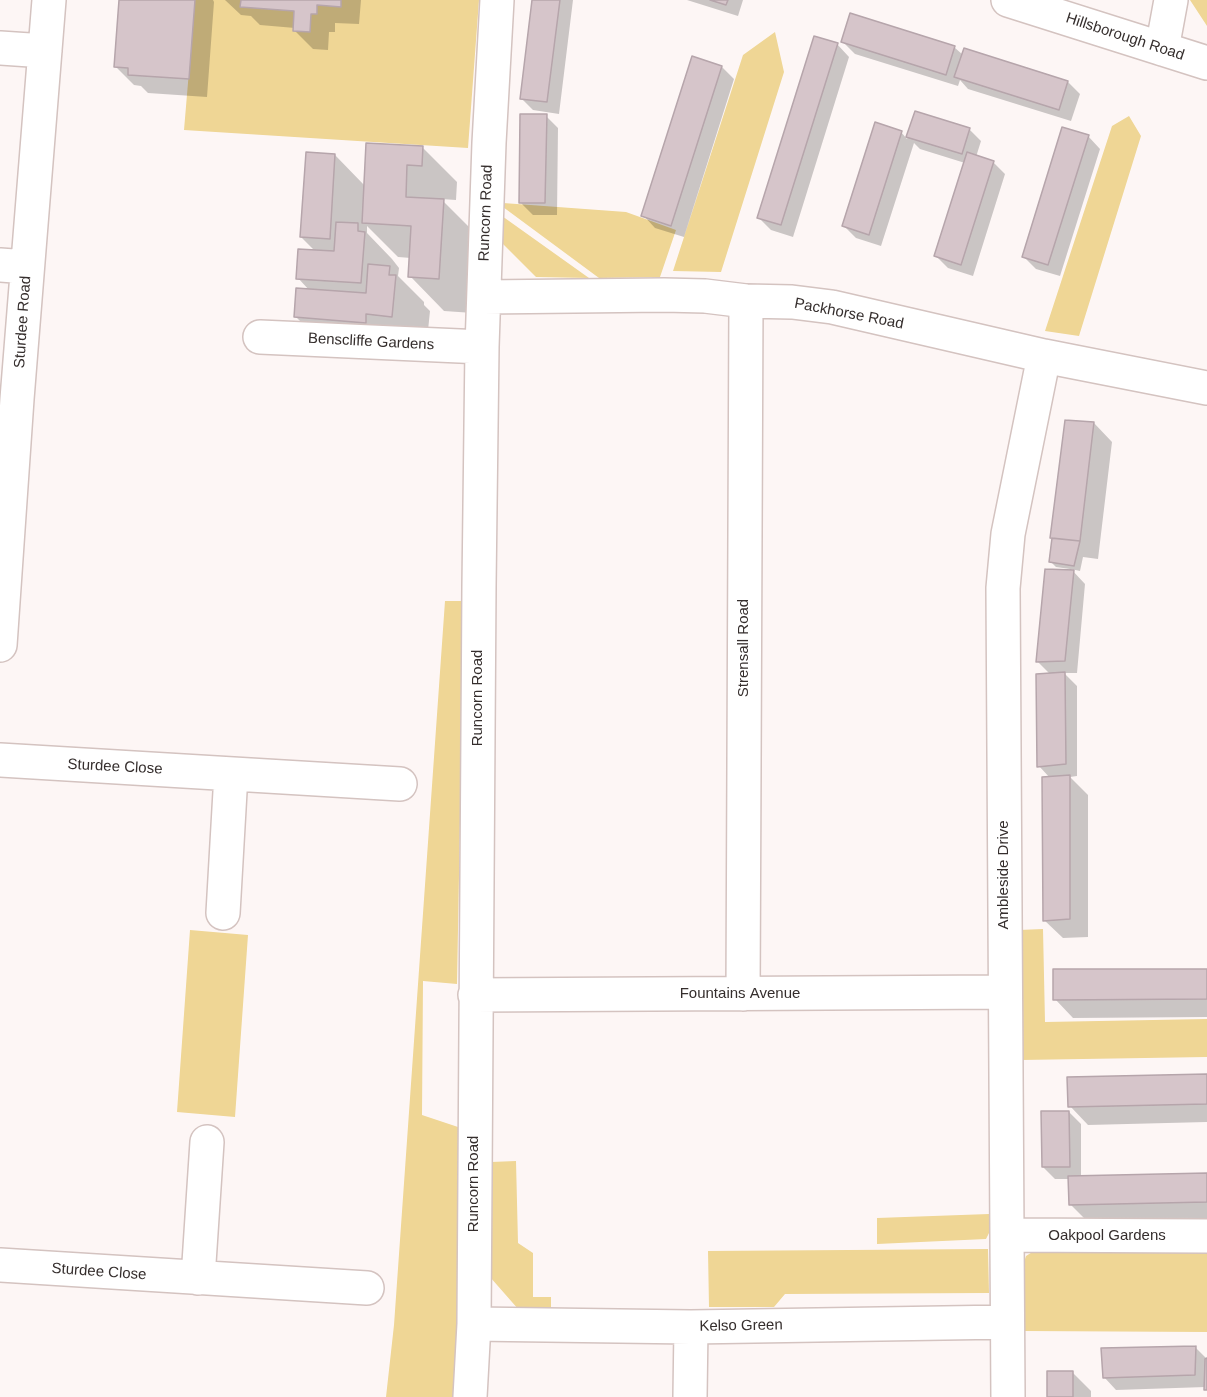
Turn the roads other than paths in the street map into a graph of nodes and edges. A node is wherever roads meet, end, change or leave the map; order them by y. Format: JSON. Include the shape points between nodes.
{"nodes":[{"id":1,"x":48,"y":0,"type":"edge"},
{"id":2,"x":497,"y":0,"type":"edge"},
{"id":3,"x":1008,"y":0,"type":"edge"},
{"id":4,"x":1172,"y":0,"type":"edge"},
{"id":5,"x":0,"y":48,"type":"edge"},
{"id":6,"x":1162,"y":49,"type":"junction"},
{"id":7,"x":45,"y":51,"type":"junction"},
{"id":8,"x":1207,"y":63,"type":"edge"},
{"id":9,"x":14,"y":266,"type":"edge"},
{"id":10,"x":484,"y":297,"type":"junction"},
{"id":11,"x":746,"y":301,"type":"junction"},
{"id":12,"x":260,"y":337,"type":"dead end"},
{"id":13,"x":482,"y":347,"type":"junction"},
{"id":14,"x":1044,"y":356,"type":"junction"},
{"id":15,"x":1207,"y":388,"type":"edge"},
{"id":16,"x":8,"y":398,"type":"edge"},
{"id":17,"x":0,"y":645,"type":"edge"},
{"id":18,"x":0,"y":760,"type":"edge"},
{"id":19,"x":231,"y":774,"type":"junction"},
{"id":20,"x":400,"y":784,"type":"dead end"},
{"id":21,"x":223,"y":913,"type":"dead end"},
{"id":22,"x":1005,"y":992,"type":"junction"},
{"id":23,"x":743,"y":994,"type":"junction"},
{"id":24,"x":475,"y":995,"type":"junction"},
{"id":25,"x":207,"y":1142,"type":"dead end"},
{"id":26,"x":1007,"y":1235,"type":"junction"},
{"id":27,"x":1207,"y":1236,"type":"edge"},
{"id":28,"x":0,"y":1265,"type":"edge"},
{"id":29,"x":198,"y":1278,"type":"junction"},
{"id":30,"x":367,"y":1288,"type":"dead end"},
{"id":31,"x":1007,"y":1322,"type":"junction"},
{"id":32,"x":474,"y":1324,"type":"junction"},
{"id":33,"x":691,"y":1327,"type":"junction"},
{"id":34,"x":470,"y":1397,"type":"edge"},
{"id":35,"x":690,"y":1397,"type":"edge"},
{"id":36,"x":1008,"y":1397,"type":"edge"}],
"edges":[{"from":1,"to":7,"type":"street","name":"Sturdee Road"},
{"from":2,"to":10,"type":"street","name":"Runcorn Road"},
{"from":3,"to":6,"type":"street","name":"Hillsborough Road"},
{"from":4,"to":6,"type":"street"},
{"from":5,"to":7,"type":"street"},
{"from":6,"to":8,"type":"street","name":"Hillsborough Road"},
{"from":7,"to":9,"type":"street","name":"Sturdee Road"},
{"from":9,"to":16,"type":"street","name":"Sturdee Road"},
{"from":10,"to":11,"type":"street","name":"Packhorse Road","via":[[664,295]]},
{"from":10,"to":13,"type":"street","name":"Runcorn Road"},
{"from":11,"to":14,"type":"street","name":"Packhorse Road","via":[[832,307]]},
{"from":11,"to":23,"type":"street","name":"Strensall Road"},
{"from":12,"to":13,"type":"street","name":"Benscliffe Gardens"},
{"from":13,"to":24,"type":"street","name":"Runcorn Road"},
{"from":14,"to":15,"type":"street","name":"Packhorse Road"},
{"from":14,"to":22,"type":"street","name":"Ambleside Drive","via":[[1008,534],[1003,588]]},
{"from":16,"to":17,"type":"street","name":"Sturdee Road"},
{"from":18,"to":19,"type":"street","name":"Sturdee Close"},
{"from":19,"to":20,"type":"street","name":"Sturdee Close"},
{"from":19,"to":21,"type":"street"},
{"from":22,"to":23,"type":"street","name":"Fountains Avenue"},
{"from":22,"to":26,"type":"street","name":"Ambleside Drive"},
{"from":23,"to":24,"type":"street","name":"Fountains Avenue"},
{"from":24,"to":32,"type":"street","name":"Runcorn Road"},
{"from":25,"to":29,"type":"street"},
{"from":26,"to":27,"type":"street","name":"Oakpool Gardens"},
{"from":26,"to":31,"type":"street","name":"Ambleside Drive"},
{"from":28,"to":29,"type":"street","name":"Sturdee Close"},
{"from":29,"to":30,"type":"street","name":"Sturdee Close"},
{"from":31,"to":33,"type":"street","name":"Kelso Green"},
{"from":31,"to":36,"type":"street","name":"Ambleside Drive"},
{"from":32,"to":33,"type":"street","name":"Kelso Green"},
{"from":32,"to":34,"type":"street","name":"Runcorn Road"},
{"from":33,"to":35,"type":"street"}]}
